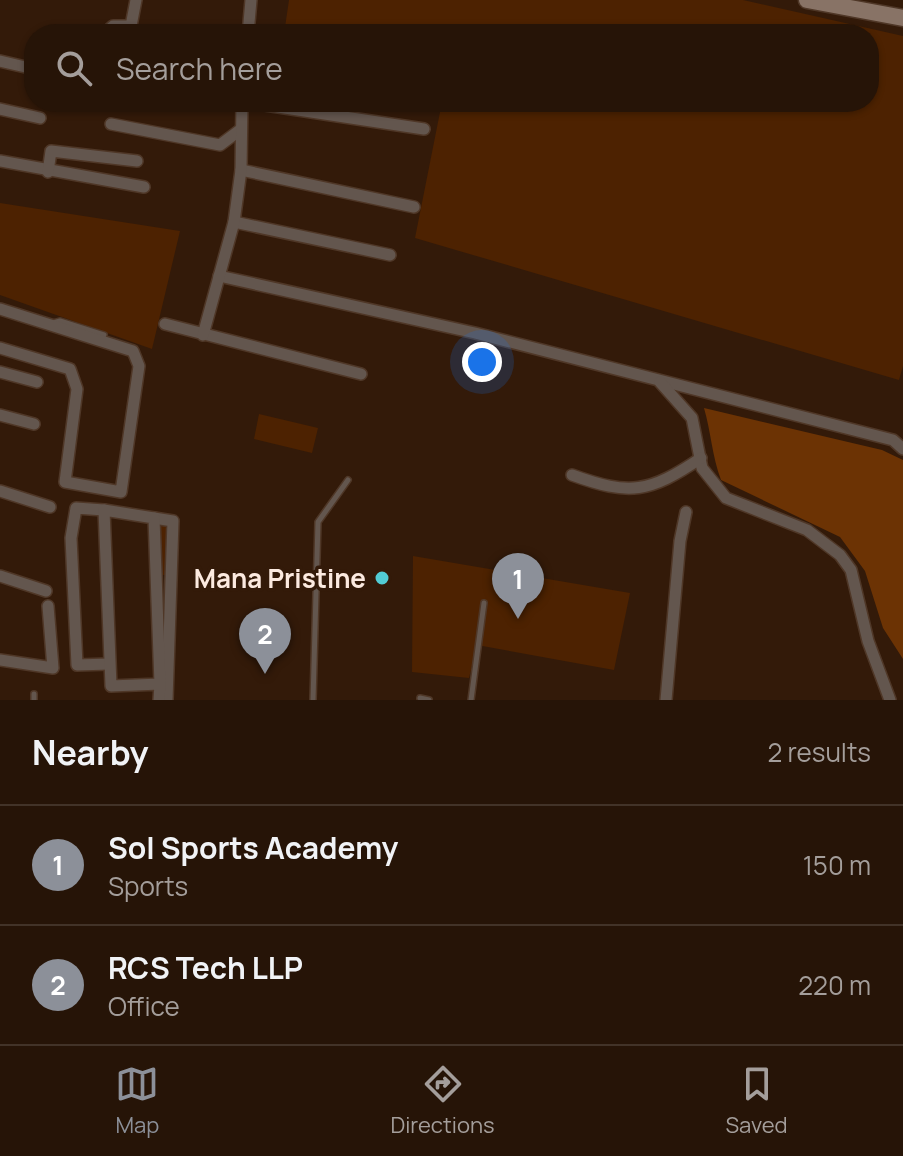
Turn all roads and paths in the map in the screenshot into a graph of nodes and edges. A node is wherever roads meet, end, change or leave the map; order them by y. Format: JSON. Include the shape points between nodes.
{"nodes":[{"id":1,"x":136,"y":0,"type":"edge"},
{"id":2,"x":251,"y":0,"type":"edge"},
{"id":3,"x":807,"y":0,"type":"edge"},
{"id":4,"x":903,"y":18,"type":"edge"},
{"id":5,"x":131,"y":24,"type":"edge"},
{"id":6,"x":249,"y":24,"type":"edge"},
{"id":7,"x":0,"y":61,"type":"edge"},
{"id":8,"x":24,"y":67,"type":"edge"},
{"id":9,"x":0,"y":109,"type":"edge"},
{"id":10,"x":243,"y":112,"type":"edge"},
{"id":11,"x":311,"y":112,"type":"edge"},
{"id":12,"x":40,"y":118,"type":"dead end"},
{"id":13,"x":111,"y":124,"type":"dead end"},
{"id":14,"x":424,"y":129,"type":"dead end"},
{"id":15,"x":240,"y":130,"type":"junction"},
{"id":16,"x":0,"y":161,"type":"edge"},
{"id":17,"x":137,"y":161,"type":"dead end"},
{"id":18,"x":241,"y":170,"type":"junction"},
{"id":19,"x":48,"y":172,"type":"junction"},
{"id":20,"x":144,"y":187,"type":"dead end"},
{"id":21,"x":414,"y":207,"type":"dead end"},
{"id":22,"x":234,"y":222,"type":"junction"},
{"id":23,"x":390,"y":255,"type":"dead end"},
{"id":24,"x":219,"y":276,"type":"junction"},
{"id":25,"x":0,"y":309,"type":"edge"},
{"id":26,"x":48,"y":324,"type":"junction"},
{"id":27,"x":165,"y":324,"type":"dead end"},
{"id":28,"x":104,"y":335,"type":"dead end"},
{"id":29,"x":203,"y":335,"type":"junction"},
{"id":30,"x":0,"y":348,"type":"edge"},
{"id":31,"x":0,"y":372,"type":"edge"},
{"id":32,"x":361,"y":374,"type":"dead end"},
{"id":33,"x":37,"y":382,"type":"dead end"},
{"id":34,"x":659,"y":382,"type":"junction"},
{"id":35,"x":0,"y":415,"type":"edge"},
{"id":36,"x":34,"y":424,"type":"dead end"},
{"id":37,"x":903,"y":449,"type":"edge"},
{"id":38,"x":701,"y":458,"type":"junction"},
{"id":39,"x":572,"y":475,"type":"dead end"},
{"id":40,"x":348,"y":480,"type":"dead end"},
{"id":41,"x":0,"y":491,"type":"edge"},
{"id":42,"x":50,"y":507,"type":"dead end"},
{"id":43,"x":104,"y":510,"type":"junction"},
{"id":44,"x":686,"y":512,"type":"dead end"},
{"id":45,"x":154,"y":518,"type":"junction"},
{"id":46,"x":0,"y":576,"type":"edge"},
{"id":47,"x":46,"y":591,"type":"dead end"},
{"id":48,"x":484,"y":603,"type":"dead end"},
{"id":49,"x":48,"y":606,"type":"dead end"},
{"id":50,"x":0,"y":660,"type":"edge"},
{"id":51,"x":109,"y":664,"type":"junction"},
{"id":52,"x":162,"y":694,"type":"edge"},
{"id":53,"x":420,"y":698,"type":"edge"},
{"id":54,"x":313,"y":700,"type":"edge"},
{"id":55,"x":429,"y":700,"type":"edge"},
{"id":56,"x":471,"y":700,"type":"edge"},
{"id":57,"x":666,"y":700,"type":"edge"},
{"id":58,"x":890,"y":700,"type":"edge"}],
"edges":[{"from":1,"to":5,"type":"street"},
{"from":2,"to":6,"type":"street"},
{"from":3,"to":4,"type":"main road"},
{"from":7,"to":8,"type":"street"},
{"from":9,"to":12,"type":"street"},
{"from":10,"to":15,"type":"street"},
{"from":11,"to":14,"type":"street"},
{"from":13,"to":15,"type":"street","via":[[220,145]]},
{"from":15,"to":18,"type":"street"},
{"from":16,"to":19,"type":"street"},
{"from":17,"to":19,"type":"street","via":[[51,151]]},
{"from":18,"to":21,"type":"street"},
{"from":18,"to":22,"type":"street"},
{"from":19,"to":20,"type":"street"},
{"from":22,"to":23,"type":"street"},
{"from":22,"to":24,"type":"street"},
{"from":24,"to":29,"type":"street"},
{"from":24,"to":34,"type":"street"},
{"from":25,"to":26,"type":"street"},
{"from":26,"to":28,"type":"lane","via":[[60,321]]},
{"from":26,"to":30,"type":"street","via":[[133,351],[137,358],[121,492],[65,482],[77,389],[70,369]]},
{"from":27,"to":29,"type":"street"},
{"from":29,"to":32,"type":"street"},
{"from":31,"to":33,"type":"street"},
{"from":34,"to":37,"type":"street","via":[[893,440]]},
{"from":34,"to":38,"type":"street","via":[[692,418]]},
{"from":35,"to":36,"type":"street"},
{"from":38,"to":39,"type":"street","via":[[676,474],[628,491]]},
{"from":38,"to":58,"type":"street","via":[[711,483],[726,498],[807,530],[840,555],[855,577],[868,641]]},
{"from":40,"to":54,"type":"lane","via":[[318,522]]},
{"from":41,"to":42,"type":"street"},
{"from":43,"to":45,"type":"street"},
{"from":43,"to":51,"type":"street"},
{"from":43,"to":51,"type":"street","via":[[76,508],[71,538],[77,665]]},
{"from":44,"to":57,"type":"street"},
{"from":45,"to":52,"type":"street"},
{"from":45,"to":52,"type":"street","via":[[173,521]]},
{"from":46,"to":47,"type":"street"},
{"from":48,"to":56,"type":"lane"},
{"from":49,"to":50,"type":"street","via":[[53,668]]},
{"from":51,"to":52,"type":"street","via":[[111,686]]},
{"from":53,"to":55,"type":"lane"}]}
